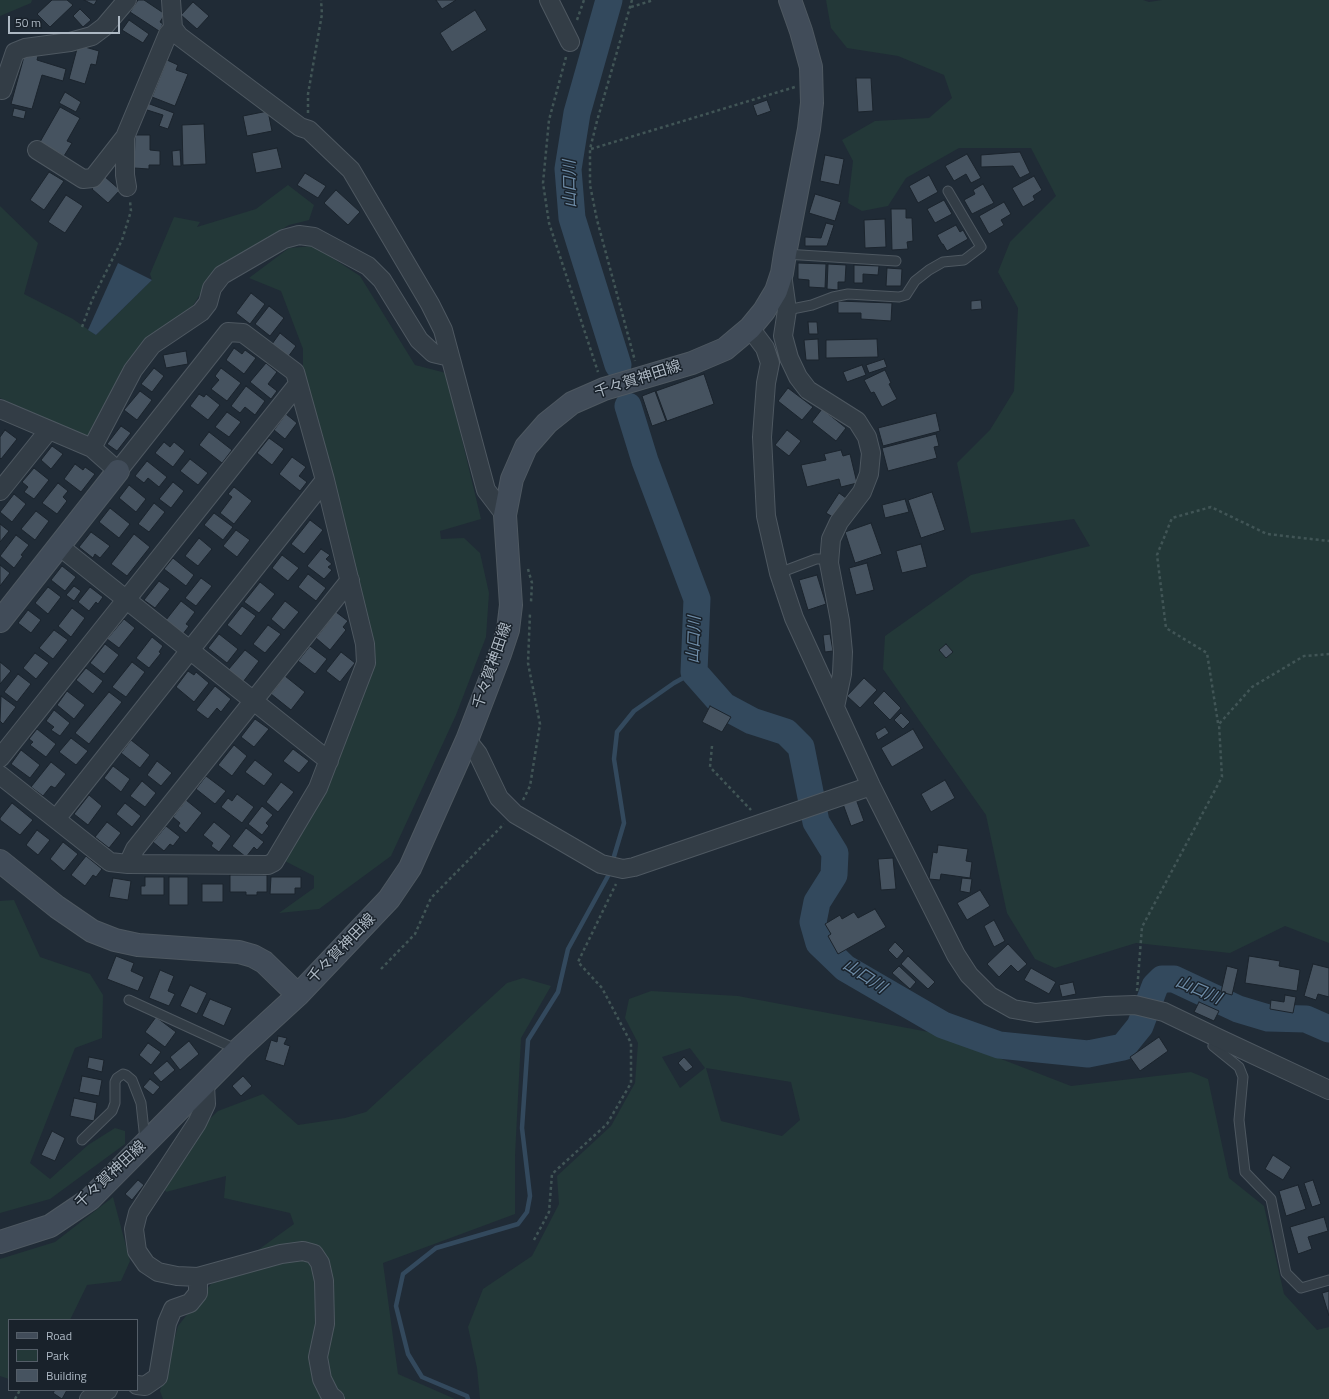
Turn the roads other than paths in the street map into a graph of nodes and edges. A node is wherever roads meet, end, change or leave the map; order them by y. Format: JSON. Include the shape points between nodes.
{"nodes":[{"id":1,"x":127,"y":0,"type":"edge"},
{"id":2,"x":171,"y":0,"type":"edge"},
{"id":3,"x":549,"y":0,"type":"edge"},
{"id":4,"x":790,"y":0,"type":"edge"},
{"id":5,"x":173,"y":28,"type":"junction"},
{"id":6,"x":570,"y":42,"type":"road end"},
{"id":7,"x":2,"y":90,"type":"dead end"},
{"id":8,"x":125,"y":137,"type":"junction"},
{"id":9,"x":36,"y":150,"type":"dead end"},
{"id":10,"x":127,"y":187,"type":"road end"},
{"id":11,"x":948,"y":191,"type":"dead end"},
{"id":12,"x":896,"y":261,"type":"dead end"},
{"id":13,"x":784,"y":264,"type":"junction"},
{"id":14,"x":788,"y":310,"type":"junction"},
{"id":15,"x":750,"y":328,"type":"junction"},
{"id":16,"x":783,"y":336,"type":"junction"},
{"id":17,"x":450,"y":357,"type":"junction"},
{"id":18,"x":770,"y":363,"type":"junction"},
{"id":19,"x":298,"y":384,"type":"junction"},
{"id":20,"x":0,"y":409,"type":"edge"},
{"id":21,"x":49,"y":430,"type":"junction"},
{"id":22,"x":92,"y":448,"type":"junction"},
{"id":23,"x":118,"y":472,"type":"junction"},
{"id":24,"x":325,"y":480,"type":"junction"},
{"id":25,"x":0,"y":491,"type":"edge"},
{"id":26,"x":505,"y":515,"type":"junction"},
{"id":27,"x":59,"y":546,"type":"junction"},
{"id":28,"x":829,"y":562,"type":"junction"},
{"id":29,"x":779,"y":572,"type":"junction"},
{"id":30,"x":350,"y":580,"type":"junction"},
{"id":31,"x":127,"y":600,"type":"junction"},
{"id":32,"x":0,"y":621,"type":"edge"},
{"id":33,"x":190,"y":651,"type":"junction"},
{"id":34,"x":253,"y":700,"type":"junction"},
{"id":35,"x":835,"y":707,"type":"junction"},
{"id":36,"x":466,"y":740,"type":"junction"},
{"id":37,"x":0,"y":758,"type":"edge"},
{"id":38,"x":329,"y":761,"type":"junction"},
{"id":39,"x":0,"y":774,"type":"edge"},
{"id":40,"x":871,"y":786,"type":"junction"},
{"id":41,"x":56,"y":819,"type":"junction"},
{"id":42,"x":0,"y":861,"type":"edge"},
{"id":43,"x":128,"y":864,"type":"junction"},
{"id":44,"x":298,"y":995,"type":"junction"},
{"id":45,"x":129,"y":1000,"type":"dead end"},
{"id":46,"x":1218,"y":1038,"type":"junction"},
{"id":47,"x":238,"y":1050,"type":"junction"},
{"id":48,"x":205,"y":1085,"type":"junction"},
{"id":49,"x":1329,"y":1090,"type":"edge"},
{"id":50,"x":82,"y":1140,"type":"dead end"},
{"id":51,"x":146,"y":1144,"type":"junction"},
{"id":52,"x":0,"y":1242,"type":"edge"},
{"id":53,"x":198,"y":1278,"type":"junction"},
{"id":54,"x":1329,"y":1280,"type":"edge"},
{"id":55,"x":138,"y":1385,"type":"edge"},
{"id":56,"x":106,"y":1391,"type":"edge"},
{"id":57,"x":89,"y":1399,"type":"edge"},
{"id":58,"x":335,"y":1399,"type":"edge"}],
"edges":[{"from":1,"to":7,"type":"street","via":[[104,27],[92,36],[15,52]]},
{"from":2,"to":5,"type":"street"},
{"from":3,"to":6,"type":"street"},
{"from":4,"to":13,"type":"main road","name":"千々賀神田線","via":[[811,67],[812,103]]},
{"from":5,"to":8,"type":"street","via":[[168,34]]},
{"from":5,"to":17,"type":"street","via":[[179,36],[300,127],[309,130],[351,170],[430,304],[443,330]]},
{"from":8,"to":9,"type":"street","via":[[93,178],[83,179]]},
{"from":8,"to":10,"type":"street"},
{"from":11,"to":14,"type":"lane","via":[[981,247],[964,260],[943,262],[915,281],[906,294],[899,297],[848,294]]},
{"from":12,"to":13,"type":"lane"},
{"from":13,"to":14,"type":"street"},
{"from":13,"to":15,"type":"main road","name":"千々賀神田線","via":[[776,291]]},
{"from":14,"to":16,"type":"street"},
{"from":15,"to":18,"type":"street","via":[[765,348]]},
{"from":15,"to":26,"type":"main road","name":"千々賀神田線","via":[[725,349],[692,363],[604,389],[572,403],[547,423],[526,446],[512,479]]},
{"from":16,"to":18,"type":"lane"},
{"from":16,"to":28,"type":"street","via":[[798,377],[808,390],[856,421],[867,437],[871,454],[869,474],[862,492],[839,522],[831,539]]},
{"from":17,"to":22,"type":"street","via":[[433,353],[419,340],[382,280],[368,266],[314,237],[299,235],[284,239],[222,275],[212,288],[208,303],[201,312],[152,345],[133,370]]},
{"from":17,"to":26,"type":"street","via":[[486,490]]},
{"from":18,"to":29,"type":"street","via":[[762,437],[766,516]]},
{"from":19,"to":23,"type":"street","via":[[295,372],[244,333],[228,332]]},
{"from":19,"to":24,"type":"street"},
{"from":19,"to":31,"type":"street"},
{"from":20,"to":21,"type":"street"},
{"from":21,"to":22,"type":"street"},
{"from":21,"to":25,"type":"street"},
{"from":22,"to":23,"type":"street"},
{"from":23,"to":27,"type":"main road"},
{"from":24,"to":30,"type":"street"},
{"from":24,"to":33,"type":"street"},
{"from":26,"to":36,"type":"main road","name":"千々賀神田線","via":[[511,606],[508,630]]},
{"from":27,"to":31,"type":"street"},
{"from":27,"to":32,"type":"main road"},
{"from":28,"to":29,"type":"lane","via":[[816,559]]},
{"from":28,"to":35,"type":"street","via":[[840,621],[842,652],[842,674]]},
{"from":29,"to":35,"type":"street","via":[[794,618]]},
{"from":30,"to":34,"type":"street"},
{"from":30,"to":38,"type":"street","via":[[365,644],[366,663]]},
{"from":31,"to":33,"type":"street"},
{"from":31,"to":37,"type":"street"},
{"from":33,"to":34,"type":"street"},
{"from":33,"to":41,"type":"street"},
{"from":34,"to":38,"type":"street"},
{"from":34,"to":43,"type":"street","via":[[135,849]]},
{"from":35,"to":40,"type":"street"},
{"from":36,"to":40,"type":"street","via":[[478,754],[499,798],[515,814],[601,864],[623,870]]},
{"from":36,"to":44,"type":"main road","name":"千々賀神田線","via":[[410,868],[389,899]]},
{"from":38,"to":43,"type":"street","via":[[318,788],[274,862],[268,865]]},
{"from":39,"to":41,"type":"street"},
{"from":40,"to":46,"type":"street","via":[[956,955],[969,974],[990,996],[1013,1009],[1036,1013],[1135,1005],[1164,1012]]},
{"from":41,"to":43,"type":"street","via":[[110,862]]},
{"from":42,"to":44,"type":"main road","via":[[57,907],[92,931],[138,945],[239,952],[253,956],[264,962]]},
{"from":44,"to":47,"type":"main road","name":"千々賀神田線"},
{"from":45,"to":47,"type":"lane"},
{"from":46,"to":49,"type":"street"},
{"from":46,"to":54,"type":"lane","via":[[1214,1046],[1239,1067],[1243,1077],[1239,1120],[1245,1172],[1271,1199],[1286,1272],[1301,1288]]},
{"from":47,"to":48,"type":"main road","name":"千々賀神田線"},
{"from":48,"to":51,"type":"main road","name":"千々賀神田線"},
{"from":48,"to":53,"type":"street","via":[[206,1104],[197,1123],[138,1213],[134,1229],[137,1251],[146,1264],[158,1272]]},
{"from":50,"to":51,"type":"lane","via":[[112,1111],[115,1103],[115,1082],[122,1074],[132,1080],[140,1103]]},
{"from":51,"to":52,"type":"main road","name":"千々賀神田線","via":[[90,1199],[50,1226]]},
{"from":53,"to":55,"type":"street","via":[[198,1293],[190,1303],[173,1309],[167,1323],[158,1377],[145,1386]]},
{"from":53,"to":58,"type":"street","via":[[281,1254],[303,1251],[314,1254],[320,1262],[324,1281],[325,1324],[318,1357],[322,1379],[330,1395]]},
{"from":56,"to":57,"type":"street"}]}
